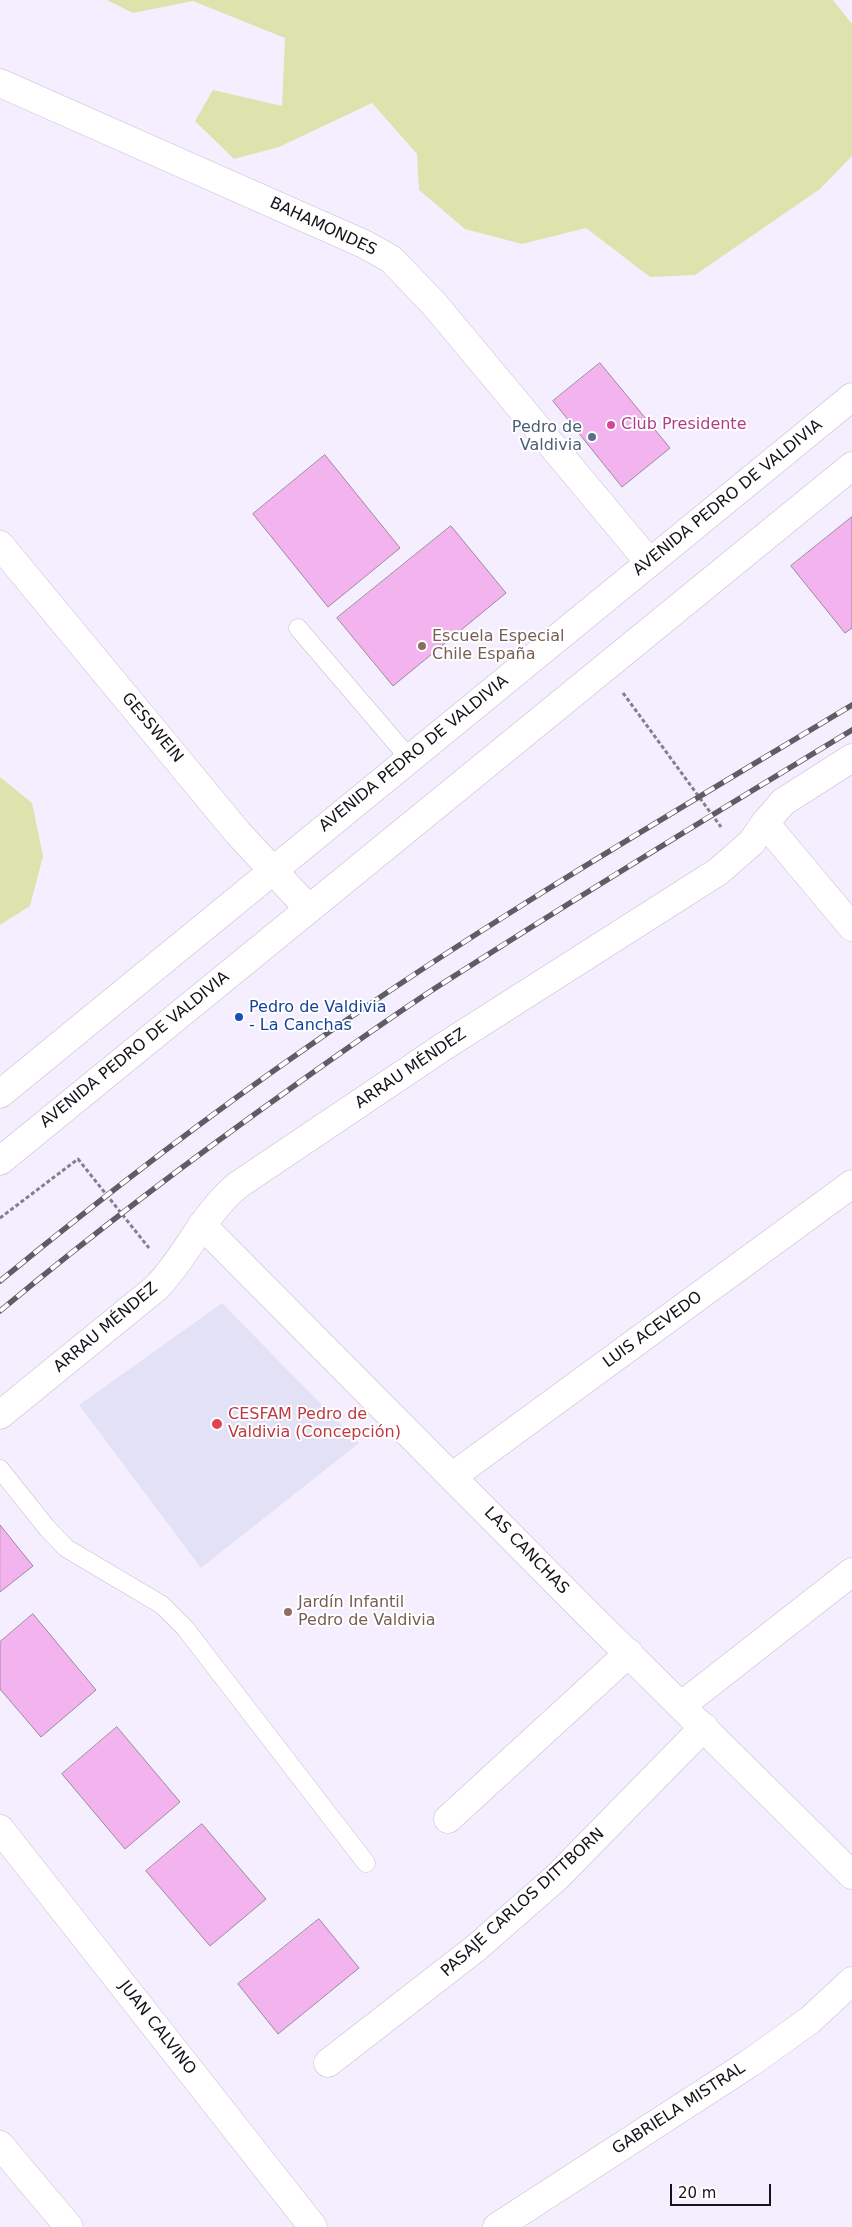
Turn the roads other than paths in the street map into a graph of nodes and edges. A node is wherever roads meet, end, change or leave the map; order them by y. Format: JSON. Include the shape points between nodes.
{"nodes":[{"id":1,"x":0,"y":83,"type":"edge"},
{"id":2,"x":852,"y":398,"type":"edge"},
{"id":3,"x":852,"y":466,"type":"edge"},
{"id":4,"x":0,"y":545,"type":"edge"},
{"id":5,"x":649,"y":562,"type":"junction"},
{"id":6,"x":298,"y":628,"type":"dead end"},
{"id":7,"x":409,"y":758,"type":"junction"},
{"id":8,"x":852,"y":758,"type":"edge"},
{"id":9,"x":765,"y":823,"type":"junction"},
{"id":10,"x":273,"y":869,"type":"junction"},
{"id":11,"x":308,"y":908,"type":"junction"},
{"id":12,"x":852,"y":927,"type":"edge"},
{"id":13,"x":0,"y":1094,"type":"edge"},
{"id":14,"x":0,"y":1161,"type":"edge"},
{"id":15,"x":852,"y":1184,"type":"edge"},
{"id":16,"x":202,"y":1225,"type":"junction"},
{"id":17,"x":0,"y":1415,"type":"edge"},
{"id":18,"x":0,"y":1469,"type":"edge"},
{"id":19,"x":453,"y":1476,"type":"junction"},
{"id":20,"x":852,"y":1572,"type":"edge"},
{"id":21,"x":629,"y":1653,"type":"junction"},
{"id":22,"x":682,"y":1705,"type":"junction"},
{"id":23,"x":704,"y":1727,"type":"junction"},
{"id":24,"x":448,"y":1819,"type":"dead end"},
{"id":25,"x":0,"y":1829,"type":"edge"},
{"id":26,"x":366,"y":1863,"type":"dead end"},
{"id":27,"x":852,"y":1875,"type":"edge"},
{"id":28,"x":852,"y":1981,"type":"edge"},
{"id":29,"x":328,"y":2063,"type":"dead end"},
{"id":30,"x":0,"y":2145,"type":"edge"},
{"id":31,"x":69,"y":2227,"type":"edge"},
{"id":32,"x":313,"y":2227,"type":"edge"},
{"id":33,"x":497,"y":2227,"type":"edge"}],
"edges":[{"from":1,"to":5,"type":"street","name":"BAHAMONDES","via":[[364,244],[391,259],[435,305]]},
{"from":2,"to":5,"type":"street","name":"AVENIDA PEDRO DE VALDIVIA"},
{"from":3,"to":11,"type":"street","name":"AVENIDA PEDRO DE VALDIVIA"},
{"from":4,"to":10,"type":"street","name":"GESSWEIN","via":[[238,833]]},
{"from":5,"to":7,"type":"street","name":"AVENIDA PEDRO DE VALDIVIA"},
{"from":6,"to":7,"type":"lane"},
{"from":7,"to":10,"type":"street","name":"AVENIDA PEDRO DE VALDIVIA"},
{"from":8,"to":9,"type":"street","name":"ARRAU MÉNDEZ","via":[[783,802]]},
{"from":9,"to":12,"type":"street"},
{"from":9,"to":16,"type":"street","name":"ARRAU MÉNDEZ","via":[[752,842],[719,871],[443,1047],[238,1185],[217,1204]]},
{"from":10,"to":11,"type":"street","name":"GESSWEIN"},
{"from":10,"to":13,"type":"street","name":"AVENIDA PEDRO DE VALDIVIA"},
{"from":11,"to":14,"type":"street","name":"AVENIDA PEDRO DE VALDIVIA"},
{"from":15,"to":19,"type":"street","name":"LUIS ACEVEDO"},
{"from":16,"to":17,"type":"street","name":"ARRAU MÉNDEZ","via":[[174,1269],[142,1300]]},
{"from":16,"to":19,"type":"street","name":"LAS CANCHAS"},
{"from":18,"to":26,"type":"lane","via":[[66,1548],[162,1606],[185,1628]]},
{"from":19,"to":21,"type":"street","name":"LAS CANCHAS"},
{"from":20,"to":22,"type":"street"},
{"from":21,"to":22,"type":"street","name":"LAS CANCHAS"},
{"from":21,"to":24,"type":"street"},
{"from":22,"to":23,"type":"street","name":"LAS CANCHAS"},
{"from":23,"to":27,"type":"street","name":"LAS CANCHAS"},
{"from":23,"to":29,"type":"street","name":"PASAJE CARLOS DITTBORN","via":[[557,1877],[476,1948]]},
{"from":25,"to":32,"type":"street","name":"JUAN CALVINO"},
{"from":28,"to":33,"type":"street","name":"GABRIELA MISTRAL","via":[[810,2020],[750,2063]]},
{"from":30,"to":31,"type":"street"}]}
